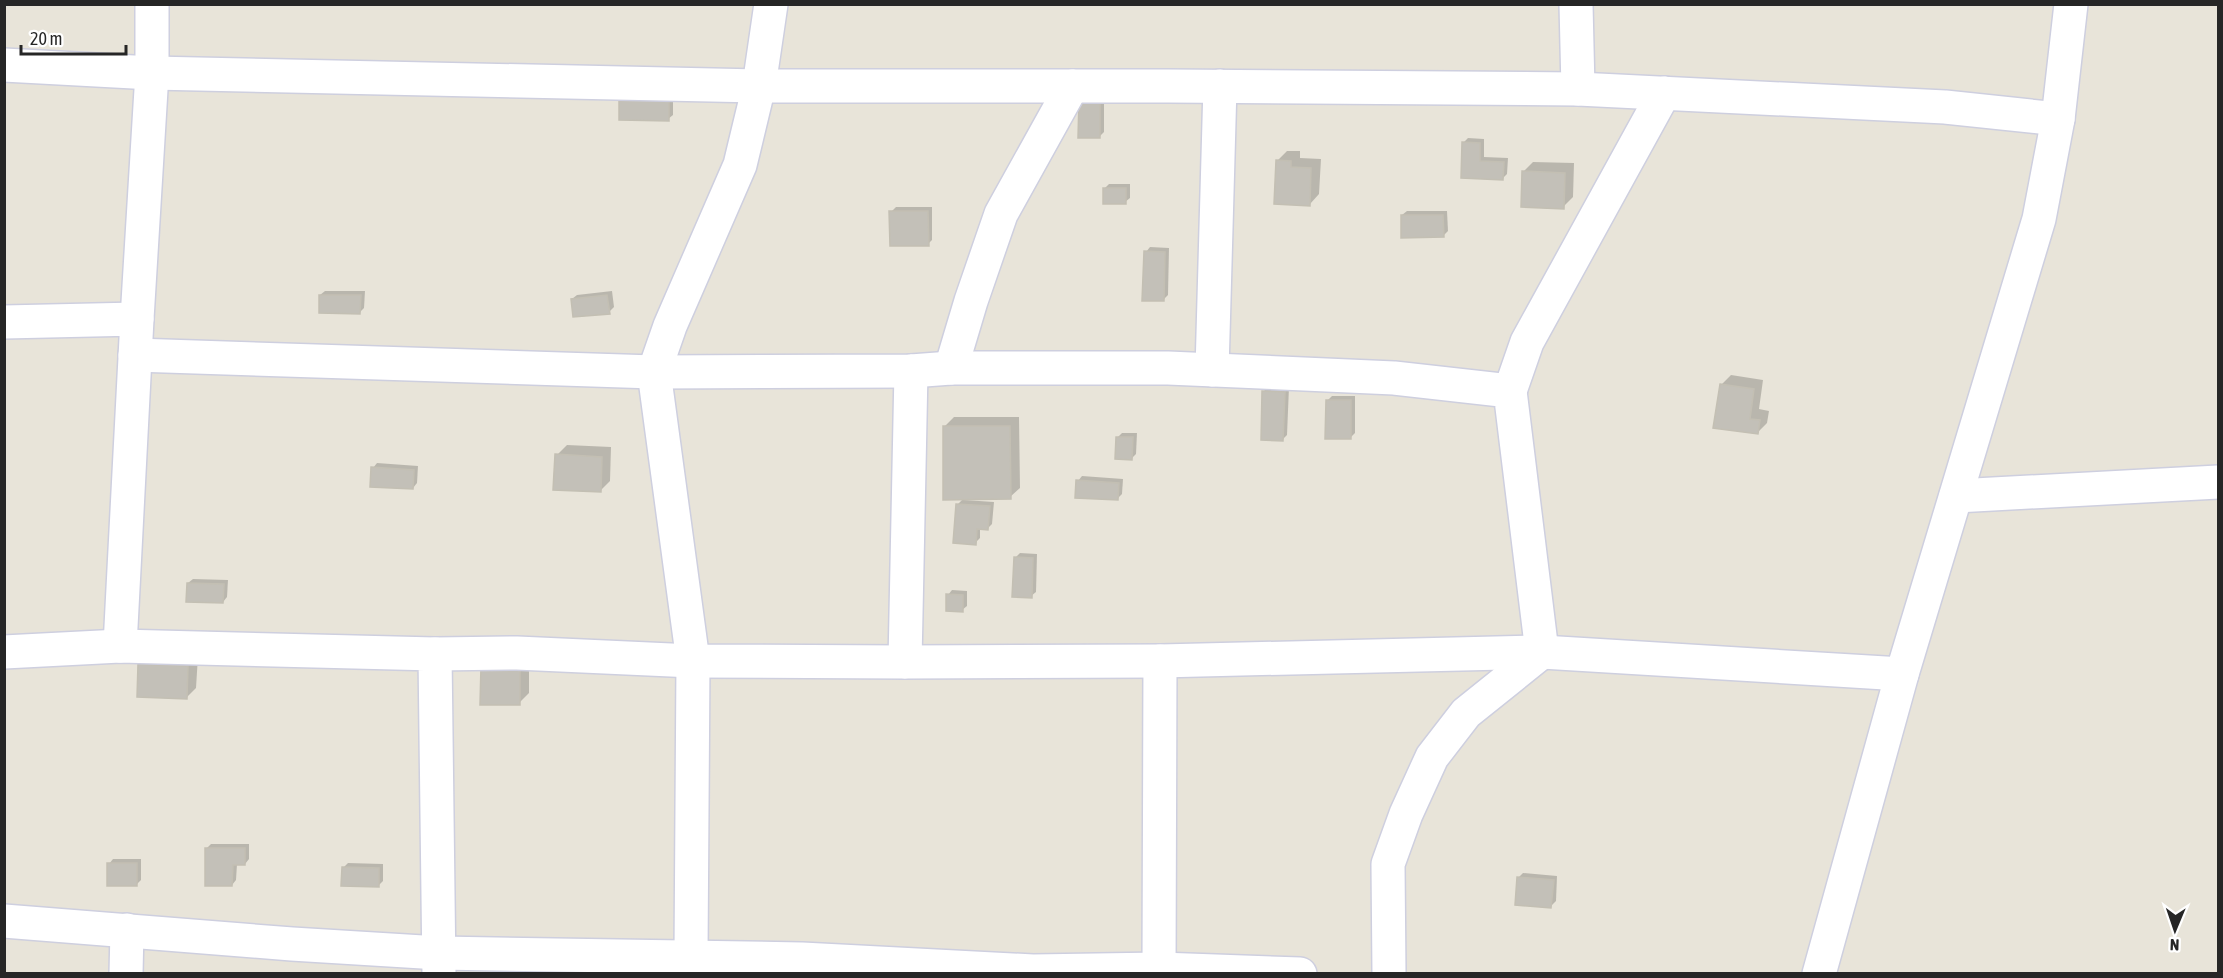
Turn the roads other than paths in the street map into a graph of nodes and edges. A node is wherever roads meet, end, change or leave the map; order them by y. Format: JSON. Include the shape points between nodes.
{"nodes":[{"id":1,"x":152,"y":4,"type":"edge"},
{"id":2,"x":771,"y":4,"type":"edge"},
{"id":3,"x":1576,"y":4,"type":"edge"},
{"id":4,"x":2071,"y":4,"type":"edge"},
{"id":5,"x":4,"y":65,"type":"edge"},
{"id":6,"x":152,"y":73,"type":"junction"},
{"id":7,"x":759,"y":86,"type":"junction"},
{"id":8,"x":1072,"y":86,"type":"junction"},
{"id":9,"x":1220,"y":86,"type":"junction"},
{"id":10,"x":1578,"y":89,"type":"junction"},
{"id":11,"x":1664,"y":93,"type":"junction"},
{"id":12,"x":2058,"y":119,"type":"junction"},
{"id":13,"x":137,"y":319,"type":"junction"},
{"id":14,"x":4,"y":322,"type":"edge"},
{"id":15,"x":135,"y":355,"type":"junction"},
{"id":16,"x":951,"y":368,"type":"junction"},
{"id":17,"x":1212,"y":370,"type":"junction"},
{"id":18,"x":911,"y":371,"type":"junction"},
{"id":19,"x":654,"y":372,"type":"junction"},
{"id":20,"x":1510,"y":391,"type":"junction"},
{"id":21,"x":2218,"y":482,"type":"edge"},
{"id":22,"x":1956,"y":496,"type":"junction"},
{"id":23,"x":120,"y":646,"type":"junction"},
{"id":24,"x":4,"y":652,"type":"edge"},
{"id":25,"x":1542,"y":652,"type":"junction"},
{"id":26,"x":435,"y":654,"type":"junction"},
{"id":27,"x":693,"y":661,"type":"junction"},
{"id":28,"x":1160,"y":661,"type":"junction"},
{"id":29,"x":905,"y":662,"type":"junction"},
{"id":30,"x":1902,"y":674,"type":"junction"},
{"id":31,"x":4,"y":921,"type":"edge"},
{"id":32,"x":127,"y":930,"type":"junction"},
{"id":33,"x":692,"y":955,"type":"junction"},
{"id":34,"x":439,"y":963,"type":"edge"},
{"id":35,"x":1160,"y":971,"type":"edge"},
{"id":36,"x":126,"y":974,"type":"edge"},
{"id":37,"x":1300,"y":974,"type":"edge"},
{"id":38,"x":1389,"y":974,"type":"edge"},
{"id":39,"x":1819,"y":974,"type":"edge"}],
"edges":[{"from":1,"to":6,"type":"street"},
{"from":2,"to":7,"type":"street"},
{"from":3,"to":10,"type":"street"},
{"from":4,"to":12,"type":"street"},
{"from":5,"to":6,"type":"street"},
{"from":6,"to":7,"type":"street"},
{"from":6,"to":13,"type":"street"},
{"from":7,"to":8,"type":"street"},
{"from":7,"to":19,"type":"street","via":[[740,165]]},
{"from":8,"to":9,"type":"street"},
{"from":8,"to":16,"type":"street","via":[[1001,214]]},
{"from":9,"to":10,"type":"street"},
{"from":9,"to":17,"type":"street"},
{"from":10,"to":11,"type":"street"},
{"from":11,"to":12,"type":"street","via":[[1945,107]]},
{"from":11,"to":20,"type":"street","via":[[1527,342]]},
{"from":12,"to":22,"type":"street","via":[[2039,219]]},
{"from":13,"to":14,"type":"street"},
{"from":13,"to":15,"type":"street"},
{"from":15,"to":19,"type":"street"},
{"from":15,"to":23,"type":"street"},
{"from":16,"to":17,"type":"street"},
{"from":16,"to":18,"type":"street"},
{"from":17,"to":20,"type":"street","via":[[1395,378]]},
{"from":18,"to":19,"type":"street"},
{"from":18,"to":29,"type":"street"},
{"from":19,"to":27,"type":"street"},
{"from":20,"to":25,"type":"street"},
{"from":21,"to":22,"type":"street"},
{"from":22,"to":30,"type":"street"},
{"from":23,"to":24,"type":"street"},
{"from":23,"to":26,"type":"street"},
{"from":25,"to":28,"type":"street"},
{"from":25,"to":30,"type":"street"},
{"from":25,"to":38,"type":"street","via":[[1466,713],[1432,757],[1388,864]]},
{"from":26,"to":27,"type":"street","via":[[517,653]]},
{"from":26,"to":34,"type":"street"},
{"from":27,"to":29,"type":"street"},
{"from":27,"to":33,"type":"street"},
{"from":28,"to":29,"type":"street"},
{"from":28,"to":35,"type":"street"},
{"from":30,"to":39,"type":"street"},
{"from":31,"to":32,"type":"street"},
{"from":32,"to":34,"type":"street"},
{"from":32,"to":36,"type":"street"},
{"from":33,"to":34,"type":"street"},
{"from":33,"to":35,"type":"street","via":[[1033,971]]},
{"from":35,"to":37,"type":"street"}]}
